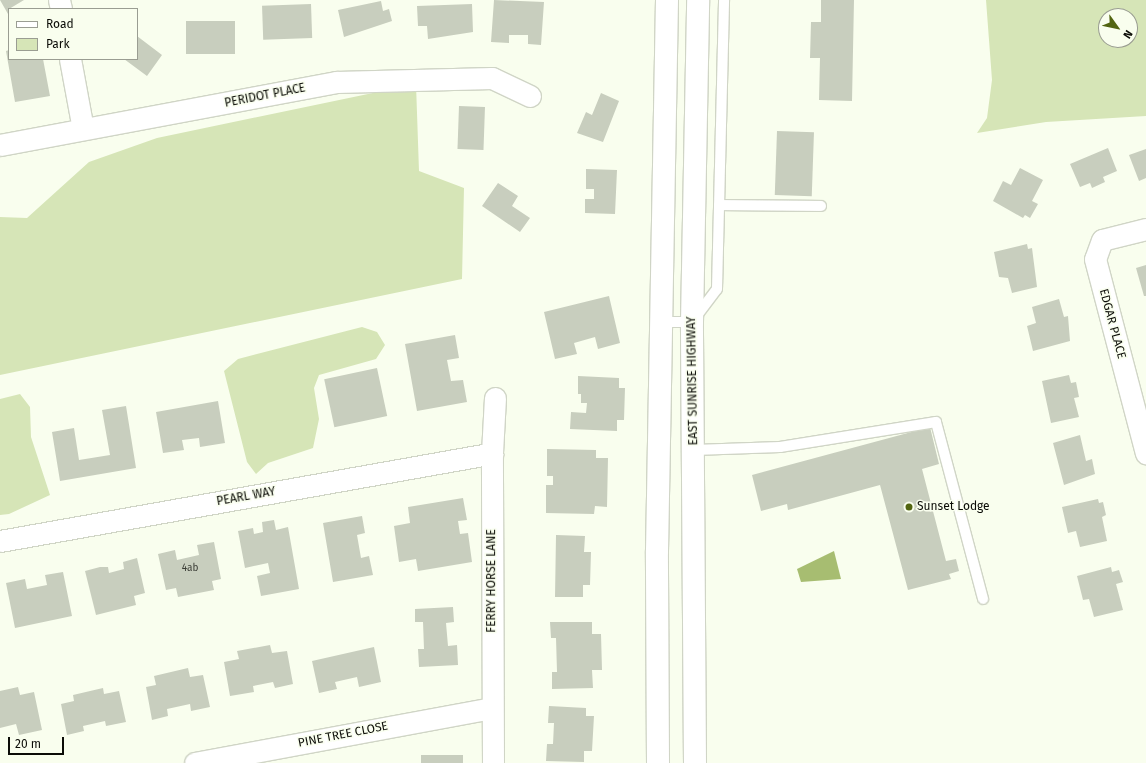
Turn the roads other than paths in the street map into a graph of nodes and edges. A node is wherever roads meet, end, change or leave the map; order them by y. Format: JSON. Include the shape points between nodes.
{"nodes":[{"id":1,"x":667,"y":0,"type":"edge"},
{"id":2,"x":698,"y":0,"type":"edge"},
{"id":3,"x":724,"y":0,"type":"edge"},
{"id":4,"x":70,"y":60,"type":"edge"},
{"id":5,"x":530,"y":96,"type":"dead end"},
{"id":6,"x":83,"y":130,"type":"junction"},
{"id":7,"x":0,"y":145,"type":"edge"},
{"id":8,"x":719,"y":205,"type":"junction"},
{"id":9,"x":821,"y":206,"type":"dead end"},
{"id":10,"x":1146,"y":229,"type":"edge"},
{"id":11,"x":662,"y":322,"type":"junction"},
{"id":12,"x":692,"y":322,"type":"junction"},
{"id":13,"x":495,"y":398,"type":"dead end"},
{"id":14,"x":694,"y":450,"type":"junction"},
{"id":15,"x":1146,"y":452,"type":"edge"},
{"id":16,"x":492,"y":453,"type":"junction"},
{"id":17,"x":0,"y":541,"type":"edge"},
{"id":18,"x":983,"y":600,"type":"dead end"},
{"id":19,"x":491,"y":708,"type":"junction"},
{"id":20,"x":195,"y":763,"type":"edge"},
{"id":21,"x":493,"y":763,"type":"edge"},
{"id":22,"x":658,"y":763,"type":"edge"},
{"id":23,"x":695,"y":763,"type":"edge"}],
"edges":[{"from":1,"to":11,"type":"main road"},
{"from":2,"to":12,"type":"main road","name":"EAST SUNRISE HIGHWAY"},
{"from":3,"to":8,"type":"lane"},
{"from":4,"to":6,"type":"street"},
{"from":5,"to":6,"type":"street","name":"PERIDOT PLACE","via":[[492,78],[336,82]]},
{"from":6,"to":7,"type":"street","name":"PERIDOT PLACE"},
{"from":8,"to":9,"type":"lane"},
{"from":8,"to":12,"type":"lane","via":[[717,289]]},
{"from":10,"to":15,"type":"street","name":"EDGAR PLACE","via":[[1102,240],[1094,259]]},
{"from":11,"to":12,"type":"lane"},
{"from":11,"to":22,"type":"main road"},
{"from":12,"to":14,"type":"main road","name":"EAST SUNRISE HIGHWAY"},
{"from":13,"to":16,"type":"street","name":"FERRY HORSE LANE"},
{"from":14,"to":18,"type":"lane","via":[[780,447],[936,422]]},
{"from":14,"to":23,"type":"main road","name":"EAST SUNRISE HIGHWAY","via":[[691,551]]},
{"from":16,"to":17,"type":"street","name":"PEARL WAY"},
{"from":16,"to":19,"type":"street","name":"FERRY HORSE LANE"},
{"from":19,"to":20,"type":"street","name":"PINE TREE CLOSE"},
{"from":19,"to":21,"type":"street","name":"FERRY HORSE LANE"}]}
